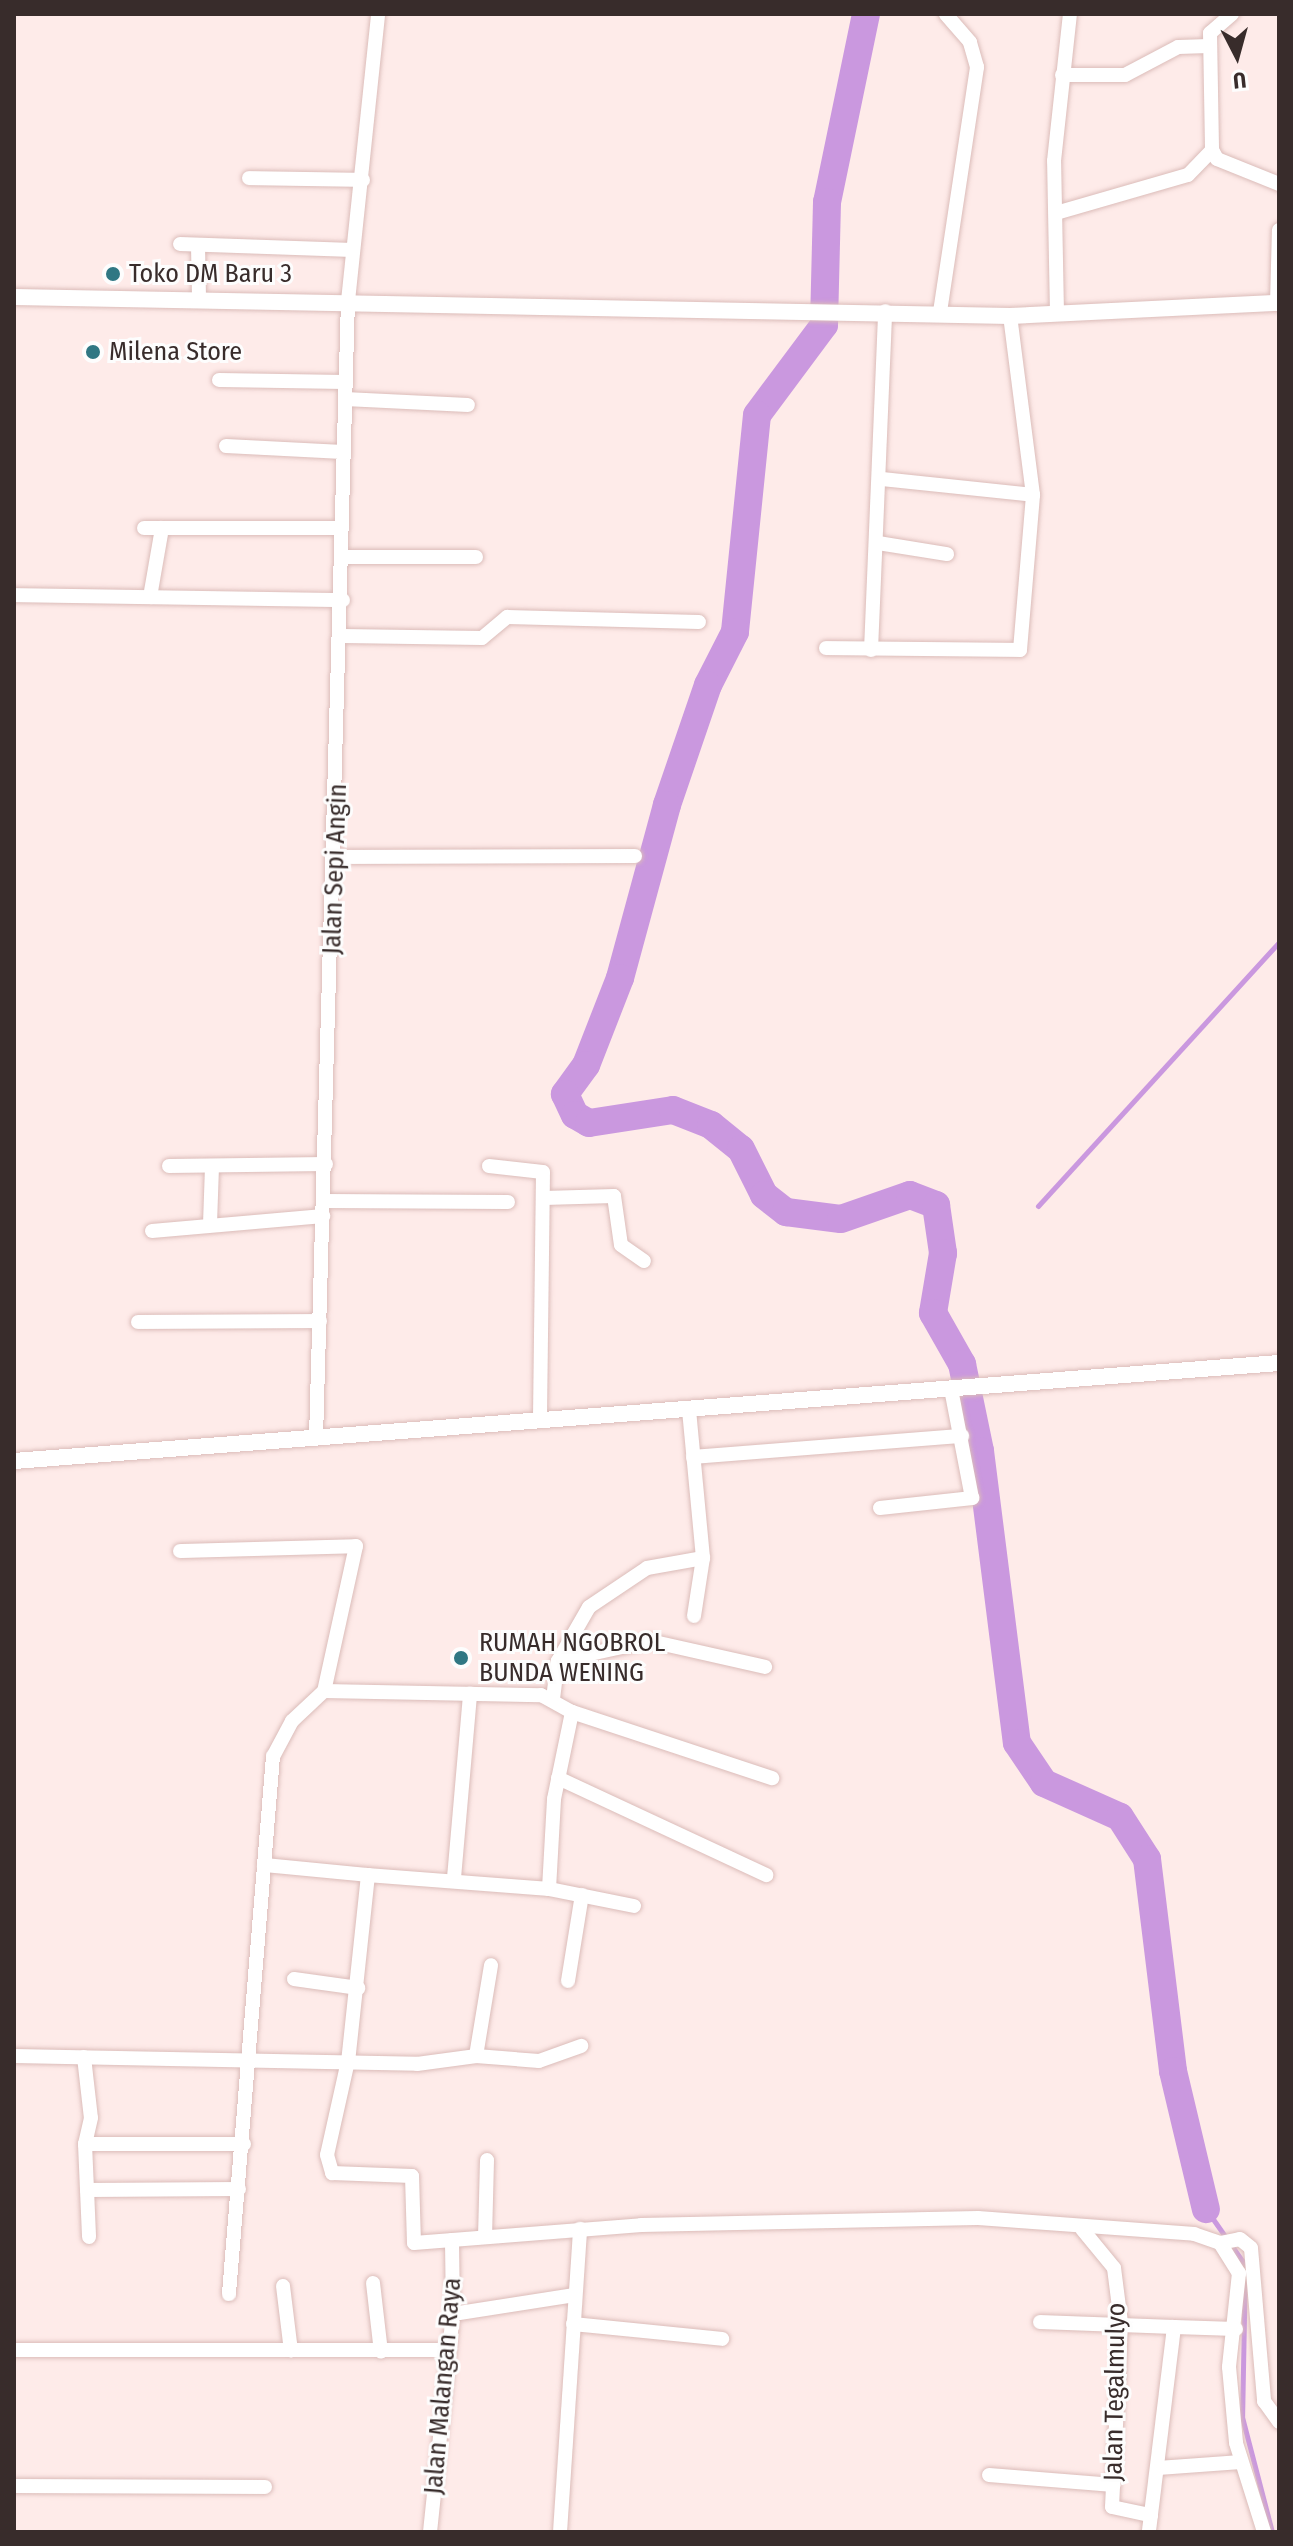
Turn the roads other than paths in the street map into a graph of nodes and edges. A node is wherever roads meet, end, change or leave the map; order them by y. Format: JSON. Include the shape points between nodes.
{"nodes":[{"id":1,"x":378,"y":14,"type":"edge"},
{"id":2,"x":946,"y":14,"type":"edge"},
{"id":3,"x":1070,"y":14,"type":"edge"},
{"id":4,"x":1232,"y":14,"type":"edge"},
{"id":5,"x":1209,"y":46,"type":"junction"},
{"id":6,"x":1062,"y":75,"type":"junction"},
{"id":7,"x":1212,"y":150,"type":"junction"},
{"id":8,"x":249,"y":178,"type":"dead end"},
{"id":9,"x":363,"y":180,"type":"junction"},
{"id":10,"x":1279,"y":184,"type":"edge"},
{"id":11,"x":1056,"y":213,"type":"junction"},
{"id":12,"x":1279,"y":230,"type":"edge"},
{"id":13,"x":180,"y":244,"type":"dead end"},
{"id":14,"x":198,"y":245,"type":"junction"},
{"id":15,"x":353,"y":250,"type":"junction"},
{"id":16,"x":14,"y":297,"type":"edge"},
{"id":17,"x":199,"y":299,"type":"junction"},
{"id":18,"x":348,"y":301,"type":"junction"},
{"id":19,"x":1278,"y":304,"type":"edge"},
{"id":20,"x":885,"y":311,"type":"junction"},
{"id":21,"x":940,"y":312,"type":"junction"},
{"id":22,"x":1057,"y":313,"type":"junction"},
{"id":23,"x":1010,"y":316,"type":"junction"},
{"id":24,"x":219,"y":380,"type":"dead end"},
{"id":25,"x":345,"y":382,"type":"junction"},
{"id":26,"x":345,"y":399,"type":"junction"},
{"id":27,"x":468,"y":405,"type":"dead end"},
{"id":28,"x":226,"y":446,"type":"dead end"},
{"id":29,"x":343,"y":452,"type":"junction"},
{"id":30,"x":882,"y":479,"type":"junction"},
{"id":31,"x":1033,"y":495,"type":"junction"},
{"id":32,"x":144,"y":528,"type":"dead end"},
{"id":33,"x":162,"y":528,"type":"junction"},
{"id":34,"x":340,"y":528,"type":"junction"},
{"id":35,"x":878,"y":543,"type":"junction"},
{"id":36,"x":947,"y":554,"type":"dead end"},
{"id":37,"x":344,"y":557,"type":"junction"},
{"id":38,"x":476,"y":557,"type":"dead end"},
{"id":39,"x":14,"y":595,"type":"edge"},
{"id":40,"x":150,"y":597,"type":"junction"},
{"id":41,"x":343,"y":600,"type":"junction"},
{"id":42,"x":699,"y":622,"type":"dead end"},
{"id":43,"x":342,"y":636,"type":"junction"},
{"id":44,"x":826,"y":648,"type":"dead end"},
{"id":45,"x":871,"y":650,"type":"junction"},
{"id":46,"x":635,"y":856,"type":"dead end"},
{"id":47,"x":335,"y":857,"type":"junction"},
{"id":48,"x":326,"y":1164,"type":"junction"},
{"id":49,"x":169,"y":1166,"type":"dead end"},
{"id":50,"x":212,"y":1166,"type":"junction"},
{"id":51,"x":489,"y":1166,"type":"dead end"},
{"id":52,"x":544,"y":1198,"type":"junction"},
{"id":53,"x":508,"y":1202,"type":"dead end"},
{"id":54,"x":323,"y":1209,"type":"junction"},
{"id":55,"x":210,"y":1224,"type":"junction"},
{"id":56,"x":152,"y":1231,"type":"dead end"},
{"id":57,"x":644,"y":1261,"type":"dead end"},
{"id":58,"x":320,"y":1321,"type":"junction"},
{"id":59,"x":138,"y":1322,"type":"dead end"},
{"id":60,"x":1279,"y":1363,"type":"edge"},
{"id":61,"x":952,"y":1391,"type":"junction"},
{"id":62,"x":689,"y":1409,"type":"junction"},
{"id":63,"x":540,"y":1421,"type":"junction"},
{"id":64,"x":962,"y":1433,"type":"junction"},
{"id":65,"x":316,"y":1438,"type":"junction"},
{"id":66,"x":693,"y":1457,"type":"junction"},
{"id":67,"x":14,"y":1461,"type":"edge"},
{"id":68,"x":880,"y":1508,"type":"dead end"},
{"id":69,"x":180,"y":1551,"type":"dead end"},
{"id":70,"x":703,"y":1558,"type":"junction"},
{"id":71,"x":694,"y":1616,"type":"dead end"},
{"id":72,"x":558,"y":1661,"type":"junction"},
{"id":73,"x":765,"y":1667,"type":"dead end"},
{"id":74,"x":324,"y":1691,"type":"junction"},
{"id":75,"x":470,"y":1694,"type":"junction"},
{"id":76,"x":553,"y":1699,"type":"junction"},
{"id":77,"x":572,"y":1712,"type":"junction"},
{"id":78,"x":558,"y":1778,"type":"junction"},
{"id":79,"x":772,"y":1778,"type":"dead end"},
{"id":80,"x":264,"y":1865,"type":"junction"},
{"id":81,"x":368,"y":1875,"type":"junction"},
{"id":82,"x":766,"y":1875,"type":"dead end"},
{"id":83,"x":454,"y":1878,"type":"junction"},
{"id":84,"x":549,"y":1889,"type":"junction"},
{"id":85,"x":582,"y":1895,"type":"junction"},
{"id":86,"x":634,"y":1906,"type":"dead end"},
{"id":87,"x":491,"y":1965,"type":"dead end"},
{"id":88,"x":294,"y":1979,"type":"dead end"},
{"id":89,"x":568,"y":1981,"type":"dead end"},
{"id":90,"x":358,"y":1988,"type":"junction"},
{"id":91,"x":581,"y":2046,"type":"dead end"},
{"id":92,"x":14,"y":2056,"type":"edge"},
{"id":93,"x":476,"y":2056,"type":"junction"},
{"id":94,"x":84,"y":2057,"type":"junction"},
{"id":95,"x":250,"y":2057,"type":"junction"},
{"id":96,"x":348,"y":2061,"type":"junction"},
{"id":97,"x":85,"y":2144,"type":"junction"},
{"id":98,"x":244,"y":2144,"type":"junction"},
{"id":99,"x":487,"y":2160,"type":"dead end"},
{"id":100,"x":239,"y":2189,"type":"junction"},
{"id":101,"x":87,"y":2190,"type":"junction"},
{"id":102,"x":580,"y":2229,"type":"junction"},
{"id":103,"x":1082,"y":2229,"type":"junction"},
{"id":104,"x":89,"y":2237,"type":"dead end"},
{"id":105,"x":485,"y":2237,"type":"junction"},
{"id":106,"x":452,"y":2240,"type":"junction"},
{"id":107,"x":1226,"y":2241,"type":"junction"},
{"id":108,"x":373,"y":2283,"type":"dead end"},
{"id":109,"x":283,"y":2286,"type":"dead end"},
{"id":110,"x":229,"y":2294,"type":"dead end"},
{"id":111,"x":575,"y":2295,"type":"junction"},
{"id":112,"x":453,"y":2314,"type":"junction"},
{"id":113,"x":1040,"y":2322,"type":"dead end"},
{"id":114,"x":1121,"y":2323,"type":"junction"},
{"id":115,"x":573,"y":2324,"type":"junction"},
{"id":116,"x":1174,"y":2327,"type":"junction"},
{"id":117,"x":1236,"y":2329,"type":"junction"},
{"id":118,"x":722,"y":2339,"type":"dead end"},
{"id":119,"x":14,"y":2350,"type":"edge"},
{"id":120,"x":449,"y":2350,"type":"junction"},
{"id":121,"x":291,"y":2351,"type":"junction"},
{"id":122,"x":381,"y":2352,"type":"junction"},
{"id":123,"x":1279,"y":2422,"type":"edge"},
{"id":124,"x":1241,"y":2462,"type":"junction"},
{"id":125,"x":1158,"y":2468,"type":"junction"},
{"id":126,"x":989,"y":2475,"type":"dead end"},
{"id":127,"x":1114,"y":2485,"type":"junction"},
{"id":128,"x":14,"y":2486,"type":"edge"},
{"id":129,"x":265,"y":2487,"type":"dead end"},
{"id":130,"x":1151,"y":2515,"type":"junction"},
{"id":131,"x":430,"y":2532,"type":"edge"},
{"id":132,"x":560,"y":2532,"type":"edge"},
{"id":133,"x":1149,"y":2532,"type":"edge"},
{"id":134,"x":1264,"y":2532,"type":"edge"}],
"edges":[{"from":1,"to":9,"type":"street","name":"Jalan Sepi Angin"},
{"from":2,"to":21,"type":"street","via":[[970,42],[977,67]]},
{"from":3,"to":6,"type":"street"},
{"from":4,"to":5,"type":"street","via":[[1214,25]]},
{"from":5,"to":6,"type":"street","via":[[1178,47],[1125,75]]},
{"from":5,"to":7,"type":"street"},
{"from":6,"to":11,"type":"street"},
{"from":7,"to":10,"type":"street","via":[[1217,159]]},
{"from":7,"to":11,"type":"street","via":[[1188,175]]},
{"from":8,"to":9,"type":"street"},
{"from":9,"to":15,"type":"street","name":"Jalan Sepi Angin"},
{"from":11,"to":22,"type":"street"},
{"from":12,"to":19,"type":"street"},
{"from":13,"to":14,"type":"street"},
{"from":14,"to":15,"type":"street"},
{"from":14,"to":17,"type":"street"},
{"from":15,"to":18,"type":"street","name":"Jalan Sepi Angin"},
{"from":16,"to":17,"type":"street"},
{"from":17,"to":18,"type":"street"},
{"from":18,"to":20,"type":"street"},
{"from":18,"to":25,"type":"street","name":"Jalan Sepi Angin"},
{"from":19,"to":22,"type":"street"},
{"from":20,"to":21,"type":"street"},
{"from":20,"to":30,"type":"street"},
{"from":21,"to":23,"type":"street"},
{"from":22,"to":23,"type":"street"},
{"from":23,"to":31,"type":"street"},
{"from":24,"to":25,"type":"street"},
{"from":25,"to":26,"type":"street","name":"Jalan Sepi Angin"},
{"from":26,"to":27,"type":"street"},
{"from":26,"to":29,"type":"street","name":"Jalan Sepi Angin"},
{"from":28,"to":29,"type":"street"},
{"from":29,"to":34,"type":"street","name":"Jalan Sepi Angin"},
{"from":30,"to":31,"type":"street"},
{"from":30,"to":35,"type":"street"},
{"from":31,"to":45,"type":"street","via":[[1020,650]]},
{"from":32,"to":33,"type":"street"},
{"from":33,"to":34,"type":"street"},
{"from":33,"to":40,"type":"street"},
{"from":34,"to":37,"type":"street","name":"Jalan Sepi Angin"},
{"from":35,"to":36,"type":"street"},
{"from":35,"to":45,"type":"street"},
{"from":37,"to":38,"type":"street"},
{"from":37,"to":41,"type":"street","name":"Jalan Sepi Angin"},
{"from":39,"to":40,"type":"street"},
{"from":40,"to":41,"type":"street"},
{"from":41,"to":43,"type":"street","name":"Jalan Sepi Angin"},
{"from":42,"to":43,"type":"street","via":[[507,617],[482,638]]},
{"from":43,"to":47,"type":"street","name":"Jalan Sepi Angin"},
{"from":44,"to":45,"type":"street"},
{"from":46,"to":47,"type":"street"},
{"from":47,"to":48,"type":"street","name":"Jalan Sepi Angin"},
{"from":48,"to":50,"type":"street"},
{"from":48,"to":54,"type":"street","name":"Jalan Sepi Angin"},
{"from":49,"to":50,"type":"street"},
{"from":50,"to":55,"type":"street"},
{"from":51,"to":52,"type":"street","via":[[540,1169]]},
{"from":52,"to":57,"type":"street","via":[[614,1196],[621,1245]]},
{"from":52,"to":63,"type":"street"},
{"from":53,"to":54,"type":"street"},
{"from":54,"to":55,"type":"street"},
{"from":54,"to":58,"type":"street","name":"Jalan Sepi Angin"},
{"from":55,"to":56,"type":"street"},
{"from":58,"to":59,"type":"street"},
{"from":58,"to":65,"type":"street","name":"Jalan Sepi Angin"},
{"from":60,"to":61,"type":"street"},
{"from":61,"to":62,"type":"street"},
{"from":61,"to":64,"type":"street"},
{"from":62,"to":63,"type":"street"},
{"from":62,"to":66,"type":"street"},
{"from":63,"to":65,"type":"street"},
{"from":64,"to":66,"type":"street"},
{"from":64,"to":68,"type":"street","via":[[972,1498]]},
{"from":65,"to":67,"type":"street"},
{"from":66,"to":70,"type":"street"},
{"from":69,"to":74,"type":"street","via":[[354,1544]]},
{"from":70,"to":71,"type":"street"},
{"from":70,"to":72,"type":"street","via":[[647,1568],[589,1607]]},
{"from":72,"to":73,"type":"street","via":[[650,1641]]},
{"from":72,"to":76,"type":"street"},
{"from":74,"to":75,"type":"street"},
{"from":74,"to":80,"type":"street","via":[[292,1721],[273,1756]]},
{"from":75,"to":76,"type":"street"},
{"from":75,"to":83,"type":"street"},
{"from":76,"to":77,"type":"street"},
{"from":77,"to":78,"type":"street"},
{"from":77,"to":79,"type":"street"},
{"from":78,"to":82,"type":"street"},
{"from":78,"to":84,"type":"street"},
{"from":80,"to":81,"type":"street"},
{"from":80,"to":95,"type":"street"},
{"from":81,"to":83,"type":"street"},
{"from":81,"to":90,"type":"street"},
{"from":83,"to":84,"type":"street"},
{"from":84,"to":85,"type":"street"},
{"from":85,"to":86,"type":"street"},
{"from":85,"to":89,"type":"street"},
{"from":87,"to":93,"type":"street"},
{"from":88,"to":90,"type":"street"},
{"from":90,"to":96,"type":"street"},
{"from":91,"to":93,"type":"street","via":[[539,2061]]},
{"from":92,"to":94,"type":"street"},
{"from":93,"to":96,"type":"street","via":[[425,2064]]},
{"from":94,"to":95,"type":"street"},
{"from":94,"to":97,"type":"street","via":[[91,2118]]},
{"from":95,"to":96,"type":"street"},
{"from":95,"to":98,"type":"street"},
{"from":96,"to":106,"type":"street","via":[[327,2155],[330,2170],[412,2176],[411,2240]]},
{"from":97,"to":98,"type":"street"},
{"from":97,"to":101,"type":"street"},
{"from":98,"to":100,"type":"street"},
{"from":99,"to":105,"type":"street"},
{"from":100,"to":101,"type":"street"},
{"from":100,"to":110,"type":"street"},
{"from":101,"to":104,"type":"street"},
{"from":102,"to":103,"type":"street","via":[[978,2218]]},
{"from":102,"to":105,"type":"street"},
{"from":102,"to":111,"type":"street"},
{"from":103,"to":107,"type":"street","via":[[1194,2234]]},
{"from":103,"to":114,"type":"street","name":"Jalan Tegalmulyo","via":[[1114,2268]]},
{"from":105,"to":106,"type":"street"},
{"from":106,"to":112,"type":"street","name":"Jalan Malangan Raya"},
{"from":107,"to":117,"type":"street","via":[[1239,2273]]},
{"from":107,"to":123,"type":"street","via":[[1251,2248],[1261,2388]]},
{"from":108,"to":122,"type":"street"},
{"from":109,"to":121,"type":"street"},
{"from":111,"to":112,"type":"street"},
{"from":111,"to":115,"type":"street"},
{"from":112,"to":120,"type":"street","name":"Jalan Malangan Raya"},
{"from":113,"to":114,"type":"street"},
{"from":114,"to":116,"type":"street"},
{"from":114,"to":127,"type":"street","name":"Jalan Tegalmulyo"},
{"from":115,"to":118,"type":"street"},
{"from":115,"to":132,"type":"street"},
{"from":116,"to":117,"type":"street"},
{"from":116,"to":125,"type":"street"},
{"from":117,"to":124,"type":"street","via":[[1229,2381]]},
{"from":119,"to":121,"type":"street"},
{"from":120,"to":122,"type":"street"},
{"from":120,"to":131,"type":"street","name":"Jalan Malangan Raya"},
{"from":121,"to":122,"type":"street"},
{"from":124,"to":125,"type":"street"},
{"from":124,"to":134,"type":"street"},
{"from":125,"to":130,"type":"street"},
{"from":126,"to":127,"type":"street"},
{"from":127,"to":130,"type":"street","name":"Jalan Tegalmulyo","via":[[1113,2511]]},
{"from":128,"to":129,"type":"street"},
{"from":130,"to":133,"type":"street"}]}
